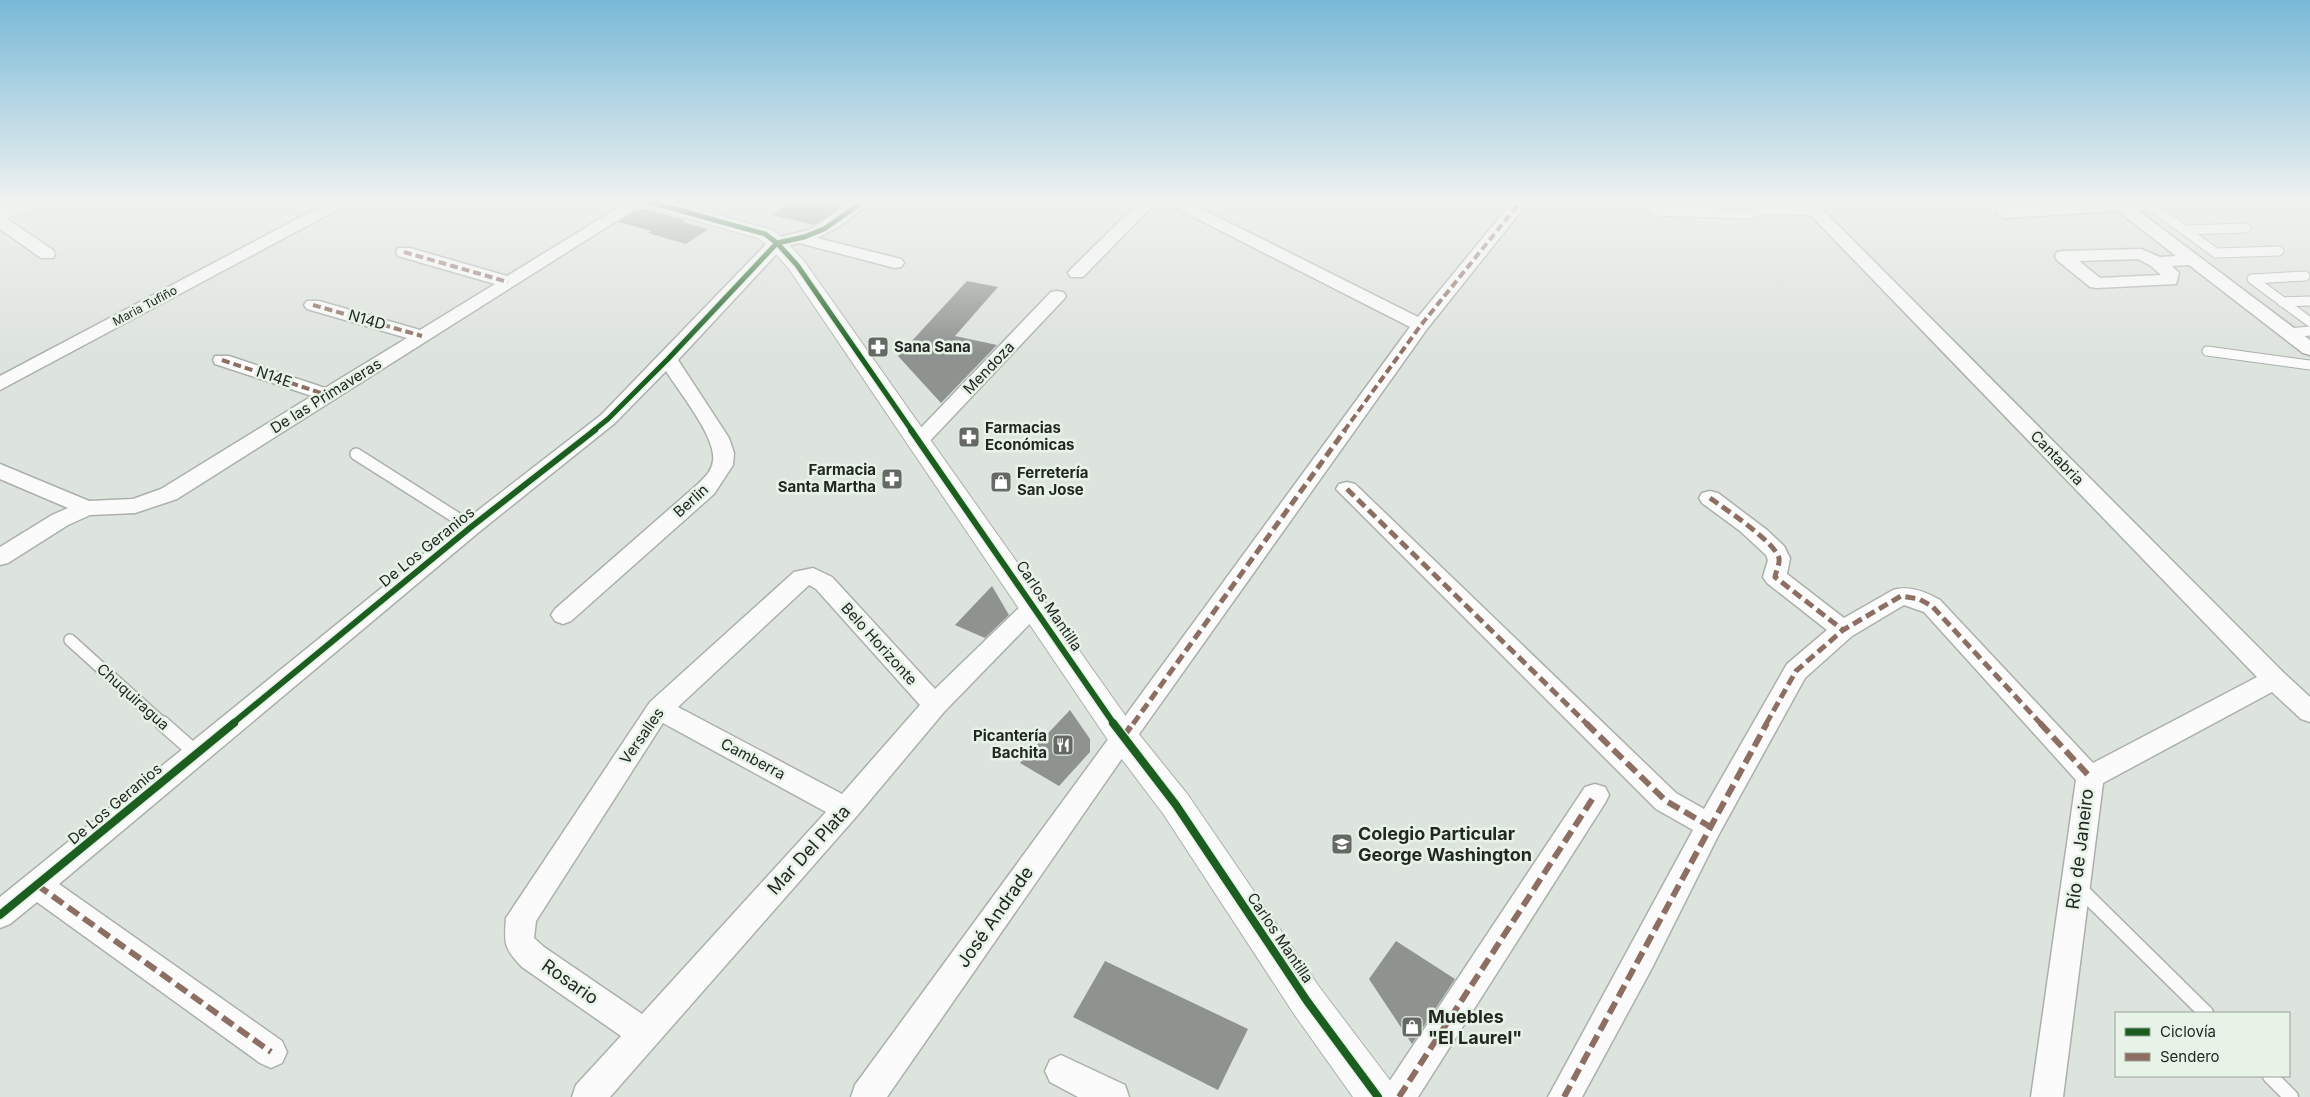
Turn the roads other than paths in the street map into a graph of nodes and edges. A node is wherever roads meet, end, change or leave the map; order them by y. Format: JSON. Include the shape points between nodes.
{"nodes":[{"id":1,"x":44,"y":252,"type":"edge"},
{"id":2,"x":246,"y":252,"type":"edge"},
{"id":3,"x":404,"y":252,"type":"dead end"},
{"id":4,"x":557,"y":252,"type":"edge"},
{"id":5,"x":778,"y":252,"type":"edge"},
{"id":6,"x":795,"y":252,"type":"edge"},
{"id":7,"x":843,"y":252,"type":"edge"},
{"id":8,"x":1098,"y":252,"type":"edge"},
{"id":9,"x":1277,"y":252,"type":"edge"},
{"id":10,"x":1479,"y":252,"type":"edge"},
{"id":11,"x":1855,"y":252,"type":"edge"},
{"id":12,"x":2179,"y":252,"type":"edge"},
{"id":13,"x":2215,"y":252,"type":"edge"},
{"id":14,"x":2241,"y":252,"type":"edge"},
{"id":15,"x":47,"y":254,"type":"dead end"},
{"id":16,"x":2189,"y":260,"type":"junction"},
{"id":17,"x":2157,"y":262,"type":"junction"},
{"id":18,"x":895,"y":263,"type":"dead end"},
{"id":19,"x":1077,"y":273,"type":"dead end"},
{"id":20,"x":2305,"y":276,"type":"dead end"},
{"id":21,"x":508,"y":282,"type":"junction"},
{"id":22,"x":1057,"y":296,"type":"dead end"},
{"id":23,"x":2310,"y":301,"type":"edge"},
{"id":24,"x":2282,"y":302,"type":"junction"},
{"id":25,"x":313,"y":305,"type":"dead end"},
{"id":26,"x":2310,"y":322,"type":"edge"},
{"id":27,"x":1421,"y":324,"type":"junction"},
{"id":28,"x":2310,"y":331,"type":"edge"},
{"id":29,"x":2288,"y":333,"type":"junction"},
{"id":30,"x":422,"y":336,"type":"junction"},
{"id":31,"x":2310,"y":349,"type":"edge"},
{"id":32,"x":2207,"y":351,"type":"dead end"},
{"id":33,"x":668,"y":359,"type":"junction"},
{"id":34,"x":222,"y":360,"type":"dead end"},
{"id":35,"x":2310,"y":365,"type":"edge"},
{"id":36,"x":0,"y":384,"type":"edge"},
{"id":37,"x":327,"y":395,"type":"junction"},
{"id":38,"x":920,"y":440,"type":"junction"},
{"id":39,"x":356,"y":454,"type":"dead end"},
{"id":40,"x":0,"y":471,"type":"edge"},
{"id":41,"x":1347,"y":490,"type":"dead end"},
{"id":42,"x":1710,"y":498,"type":"dead end"},
{"id":43,"x":87,"y":508,"type":"junction"},
{"id":44,"x":471,"y":527,"type":"junction"},
{"id":45,"x":0,"y":557,"type":"edge"},
{"id":46,"x":824,"y":583,"type":"joint"},
{"id":47,"x":1034,"y":607,"type":"junction"},
{"id":48,"x":563,"y":615,"type":"dead end"},
{"id":49,"x":1843,"y":630,"type":"junction"},
{"id":50,"x":70,"y":640,"type":"dead end"},
{"id":51,"x":2274,"y":679,"type":"junction"},
{"id":52,"x":935,"y":705,"type":"junction"},
{"id":53,"x":659,"y":709,"type":"junction"},
{"id":54,"x":2310,"y":712,"type":"edge"},
{"id":55,"x":1123,"y":737,"type":"junction"},
{"id":56,"x":196,"y":753,"type":"junction"},
{"id":57,"x":2090,"y":777,"type":"junction"},
{"id":58,"x":1595,"y":795,"type":"dead end"},
{"id":59,"x":846,"y":809,"type":"junction"},
{"id":60,"x":1709,"y":826,"type":"junction"},
{"id":61,"x":37,"y":885,"type":"junction"},
{"id":62,"x":2076,"y":885,"type":"junction"},
{"id":63,"x":0,"y":915,"type":"edge"},
{"id":64,"x":521,"y":918,"type":"joint"},
{"id":65,"x":2205,"y":1012,"type":"edge"},
{"id":66,"x":643,"y":1033,"type":"junction"},
{"id":67,"x":271,"y":1052,"type":"dead end"},
{"id":68,"x":1061,"y":1071,"type":"dead end"},
{"id":69,"x":2271,"y":1077,"type":"edge"},
{"id":70,"x":588,"y":1097,"type":"edge"},
{"id":71,"x":867,"y":1097,"type":"edge"},
{"id":72,"x":1113,"y":1097,"type":"edge"},
{"id":73,"x":1378,"y":1097,"type":"edge"},
{"id":74,"x":1399,"y":1097,"type":"edge"},
{"id":75,"x":1564,"y":1097,"type":"edge"},
{"id":76,"x":2047,"y":1097,"type":"edge"},
{"id":77,"x":2291,"y":1097,"type":"edge"}],
"edges":[{"from":1,"to":15,"type":"street"},
{"from":2,"to":36,"type":"street","name":"Maria Tufiño"},
{"from":3,"to":21,"type":"street"},
{"from":4,"to":21,"type":"street","name":"De las Primaveras"},
{"from":5,"to":33,"type":"street","name":"De Los Geranios"},
{"from":6,"to":38,"type":"street","name":"Carlos Mantilla","via":[[816,290]]},
{"from":7,"to":18,"type":"street"},
{"from":8,"to":19,"type":"street"},
{"from":9,"to":27,"type":"street"},
{"from":10,"to":27,"type":"street","name":"José Andrade"},
{"from":11,"to":51,"type":"street","name":"Cantabria"},
{"from":12,"to":16,"type":"street"},
{"from":13,"to":14,"type":"lane"},
{"from":16,"to":17,"type":"street"},
{"from":16,"to":29,"type":"street"},
{"from":17,"to":17,"type":"street","via":[[2141,254],[2063,256],[2091,280],[2102,284],[2170,280],[2170,273]]},
{"from":20,"to":24,"type":"lane","via":[[2252,279]]},
{"from":21,"to":30,"type":"street","name":"De las Primaveras"},
{"from":22,"to":38,"type":"street","name":"Mendoza"},
{"from":23,"to":24,"type":"lane"},
{"from":24,"to":26,"type":"lane"},
{"from":25,"to":30,"type":"street","name":"N14D"},
{"from":27,"to":55,"type":"street","name":"José Andrade"},
{"from":28,"to":29,"type":"lane"},
{"from":29,"to":31,"type":"street"},
{"from":30,"to":37,"type":"street","name":"De las Primaveras"},
{"from":32,"to":35,"type":"lane"},
{"from":33,"to":44,"type":"street","name":"De Los Geranios","via":[[608,419]]},
{"from":33,"to":48,"type":"street","name":"Berlin","via":[[725,449],[724,462],[706,489]]},
{"from":34,"to":37,"type":"street","name":"N14E"},
{"from":37,"to":43,"type":"street","name":"De las Primaveras","via":[[169,494],[135,506]]},
{"from":38,"to":47,"type":"street","name":"Carlos Mantilla"},
{"from":39,"to":44,"type":"lane"},
{"from":40,"to":43,"type":"street"},
{"from":41,"to":60,"type":"street","via":[[1666,801]]},
{"from":42,"to":49,"type":"street","via":[[1775,550],[1779,558],[1776,577]]},
{"from":43,"to":45,"type":"street","name":"De las Primaveras","via":[[60,520]]},
{"from":44,"to":56,"type":"street","name":"De Los Geranios"},
{"from":46,"to":52,"type":"street","name":"Belo Horizonte"},
{"from":46,"to":53,"type":"street","name":"Versalles","via":[[813,576],[802,578]]},
{"from":47,"to":52,"type":"street","name":"Mar Del Plata"},
{"from":47,"to":55,"type":"street","name":"Carlos Mantilla"},
{"from":49,"to":57,"type":"street","via":[[1901,596],[1919,599],[1932,606]]},
{"from":49,"to":60,"type":"street","via":[[1796,671]]},
{"from":50,"to":56,"type":"lane","name":"Chuquiragua"},
{"from":51,"to":54,"type":"street","name":"Cantabria"},
{"from":51,"to":57,"type":"street","name":"Río de Janeiro"},
{"from":52,"to":59,"type":"street","name":"Mar Del Plata"},
{"from":53,"to":59,"type":"street","name":"Camberra"},
{"from":53,"to":64,"type":"street","name":"Versalles"},
{"from":55,"to":71,"type":"street","name":"José Andrade"},
{"from":55,"to":73,"type":"street","name":"Carlos Mantilla","via":[[1176,805],[1307,1001]]},
{"from":56,"to":61,"type":"street","name":"De Los Geranios"},
{"from":57,"to":62,"type":"street","name":"Río de Janeiro"},
{"from":58,"to":74,"type":"street"},
{"from":59,"to":66,"type":"street","name":"Mar Del Plata"},
{"from":60,"to":75,"type":"street"},
{"from":61,"to":63,"type":"street","name":"De Los Geranios"},
{"from":61,"to":67,"type":"street"},
{"from":62,"to":65,"type":"lane"},
{"from":62,"to":76,"type":"street","name":"Río de Janeiro"},
{"from":64,"to":66,"type":"street","name":"Rosario","via":[[519,943],[534,957]]},
{"from":66,"to":70,"type":"street","name":"Mar Del Plata"},
{"from":68,"to":72,"type":"street"},
{"from":69,"to":77,"type":"lane"}]}
